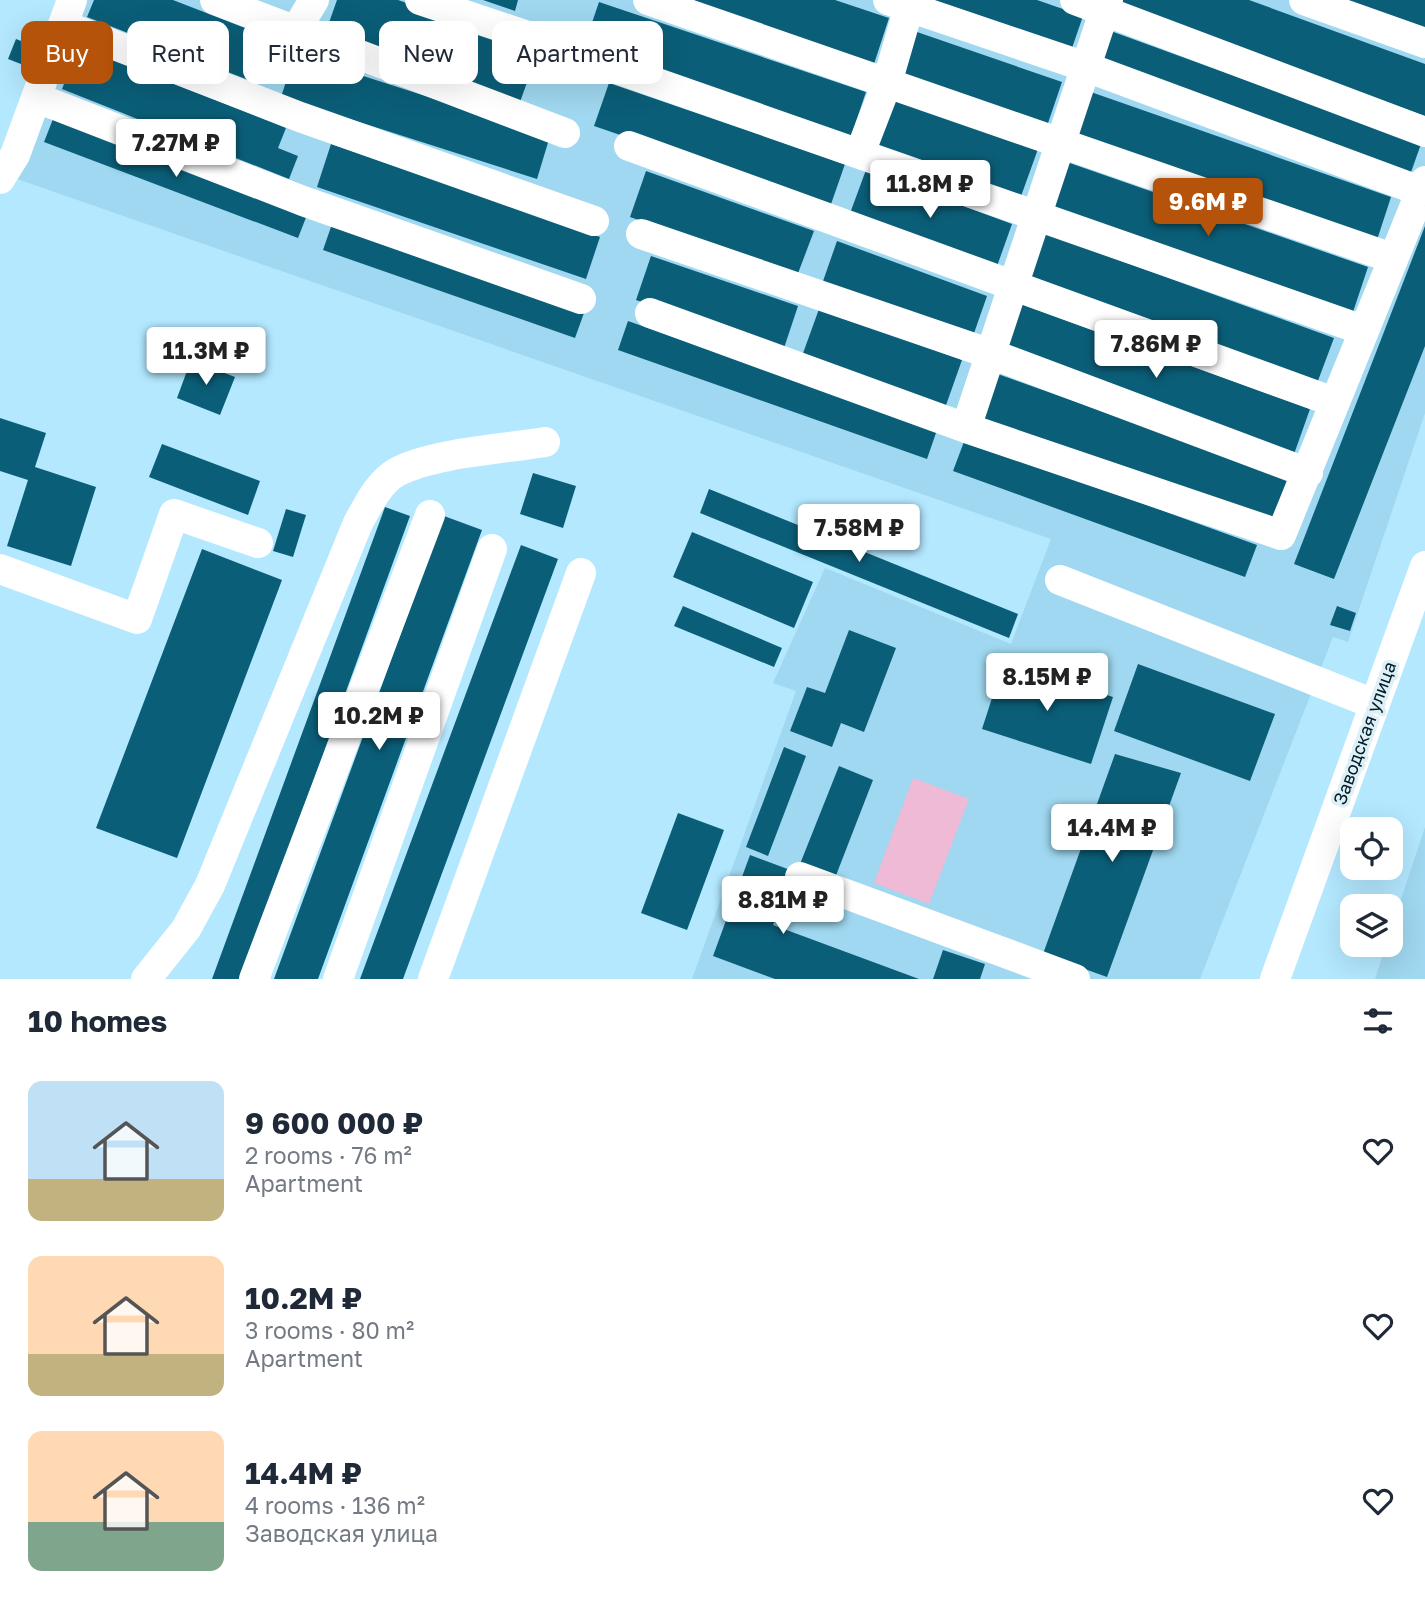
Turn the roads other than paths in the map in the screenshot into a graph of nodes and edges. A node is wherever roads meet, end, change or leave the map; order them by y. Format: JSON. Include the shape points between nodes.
{"nodes":[{"id":1,"x":215,"y":0,"type":"edge"},
{"id":2,"x":314,"y":0,"type":"edge"},
{"id":3,"x":420,"y":0,"type":"edge"},
{"id":4,"x":648,"y":0,"type":"edge"},
{"id":5,"x":1075,"y":0,"type":"edge"},
{"id":6,"x":1304,"y":0,"type":"edge"},
{"id":7,"x":902,"y":2,"type":"edge"},
{"id":8,"x":1107,"y":5,"type":"edge"},
{"id":9,"x":67,"y":13,"type":"edge"},
{"id":10,"x":272,"y":21,"type":"edge"},
{"id":11,"x":301,"y":21,"type":"edge"},
{"id":12,"x":492,"y":24,"type":"edge"},
{"id":13,"x":1425,"y":43,"type":"edge"},
{"id":14,"x":365,"y":56,"type":"edge"},
{"id":15,"x":1086,"y":67,"type":"junction"},
{"id":16,"x":887,"y":83,"type":"junction"},
{"id":17,"x":660,"y":84,"type":"edge"},
{"id":18,"x":37,"y":98,"type":"junction"},
{"id":19,"x":1425,"y":132,"type":"edge"},
{"id":20,"x":565,"y":133,"type":"dead end"},
{"id":21,"x":1060,"y":143,"type":"junction"},
{"id":22,"x":629,"y":146,"type":"dead end"},
{"id":23,"x":860,"y":153,"type":"junction"},
{"id":24,"x":0,"y":178,"type":"edge"},
{"id":25,"x":1422,"y":186,"type":"edge"},
{"id":26,"x":1037,"y":215,"type":"junction"},
{"id":27,"x":594,"y":221,"type":"dead end"},
{"id":28,"x":641,"y":234,"type":"dead end"},
{"id":29,"x":1392,"y":258,"type":"junction"},
{"id":30,"x":1013,"y":284,"type":"junction"},
{"id":31,"x":581,"y":299,"type":"dead end"},
{"id":32,"x":650,"y":313,"type":"dead end"},
{"id":33,"x":1363,"y":330,"type":"junction"},
{"id":34,"x":990,"y":354,"type":"junction"},
{"id":35,"x":1334,"y":402,"type":"junction"},
{"id":36,"x":966,"y":428,"type":"junction"},
{"id":37,"x":545,"y":442,"type":"dead end"},
{"id":38,"x":1308,"y":473,"type":"junction"},
{"id":39,"x":430,"y":515,"type":"dead end"},
{"id":40,"x":258,"y":543,"type":"dead end"},
{"id":41,"x":492,"y":549,"type":"dead end"},
{"id":42,"x":1425,"y":566,"type":"edge"},
{"id":43,"x":0,"y":569,"type":"edge"},
{"id":44,"x":581,"y":573,"type":"dead end"},
{"id":45,"x":1060,"y":580,"type":"dead end"},
{"id":46,"x":1374,"y":704,"type":"junction"},
{"id":47,"x":800,"y":877,"type":"dead end"},
{"id":48,"x":146,"y":979,"type":"edge"},
{"id":49,"x":254,"y":979,"type":"edge"},
{"id":50,"x":338,"y":979,"type":"edge"},
{"id":51,"x":433,"y":979,"type":"edge"},
{"id":52,"x":1075,"y":979,"type":"edge"},
{"id":53,"x":1275,"y":979,"type":"edge"}],
"edges":[{"from":1,"to":10,"type":"street"},
{"from":2,"to":11,"type":"street"},
{"from":3,"to":12,"type":"street"},
{"from":4,"to":16,"type":"street"},
{"from":5,"to":8,"type":"street"},
{"from":6,"to":13,"type":"street"},
{"from":7,"to":15,"type":"street"},
{"from":7,"to":16,"type":"street"},
{"from":8,"to":15,"type":"street"},
{"from":8,"to":19,"type":"street"},
{"from":9,"to":18,"type":"street"},
{"from":9,"to":27,"type":"street","via":[[300,117]]},
{"from":14,"to":20,"type":"street"},
{"from":15,"to":21,"type":"street"},
{"from":15,"to":25,"type":"street"},
{"from":16,"to":21,"type":"street"},
{"from":16,"to":23,"type":"street"},
{"from":17,"to":23,"type":"street"},
{"from":18,"to":24,"type":"street","via":[[15,155]]},
{"from":18,"to":31,"type":"street","via":[[303,201]]},
{"from":21,"to":26,"type":"street"},
{"from":21,"to":29,"type":"street"},
{"from":22,"to":30,"type":"street"},
{"from":23,"to":26,"type":"street"},
{"from":25,"to":29,"type":"street"},
{"from":26,"to":30,"type":"street"},
{"from":26,"to":33,"type":"street"},
{"from":28,"to":34,"type":"street"},
{"from":29,"to":33,"type":"street"},
{"from":30,"to":34,"type":"street"},
{"from":30,"to":35,"type":"street"},
{"from":32,"to":36,"type":"street"},
{"from":33,"to":35,"type":"street"},
{"from":34,"to":36,"type":"street"},
{"from":34,"to":38,"type":"street"},
{"from":35,"to":38,"type":"street"},
{"from":36,"to":38,"type":"street","via":[[1281,535]]},
{"from":37,"to":48,"type":"street","via":[[421,463],[395,473],[373,496],[210,885],[186,929]]},
{"from":39,"to":49,"type":"street"},
{"from":40,"to":43,"type":"street","via":[[174,514],[137,619]]},
{"from":41,"to":50,"type":"street"},
{"from":42,"to":46,"type":"street","name":"Заводская улица"},
{"from":44,"to":51,"type":"street"},
{"from":45,"to":46,"type":"street"},
{"from":46,"to":53,"type":"street","name":"Заводская улица"},
{"from":47,"to":52,"type":"street"}]}
